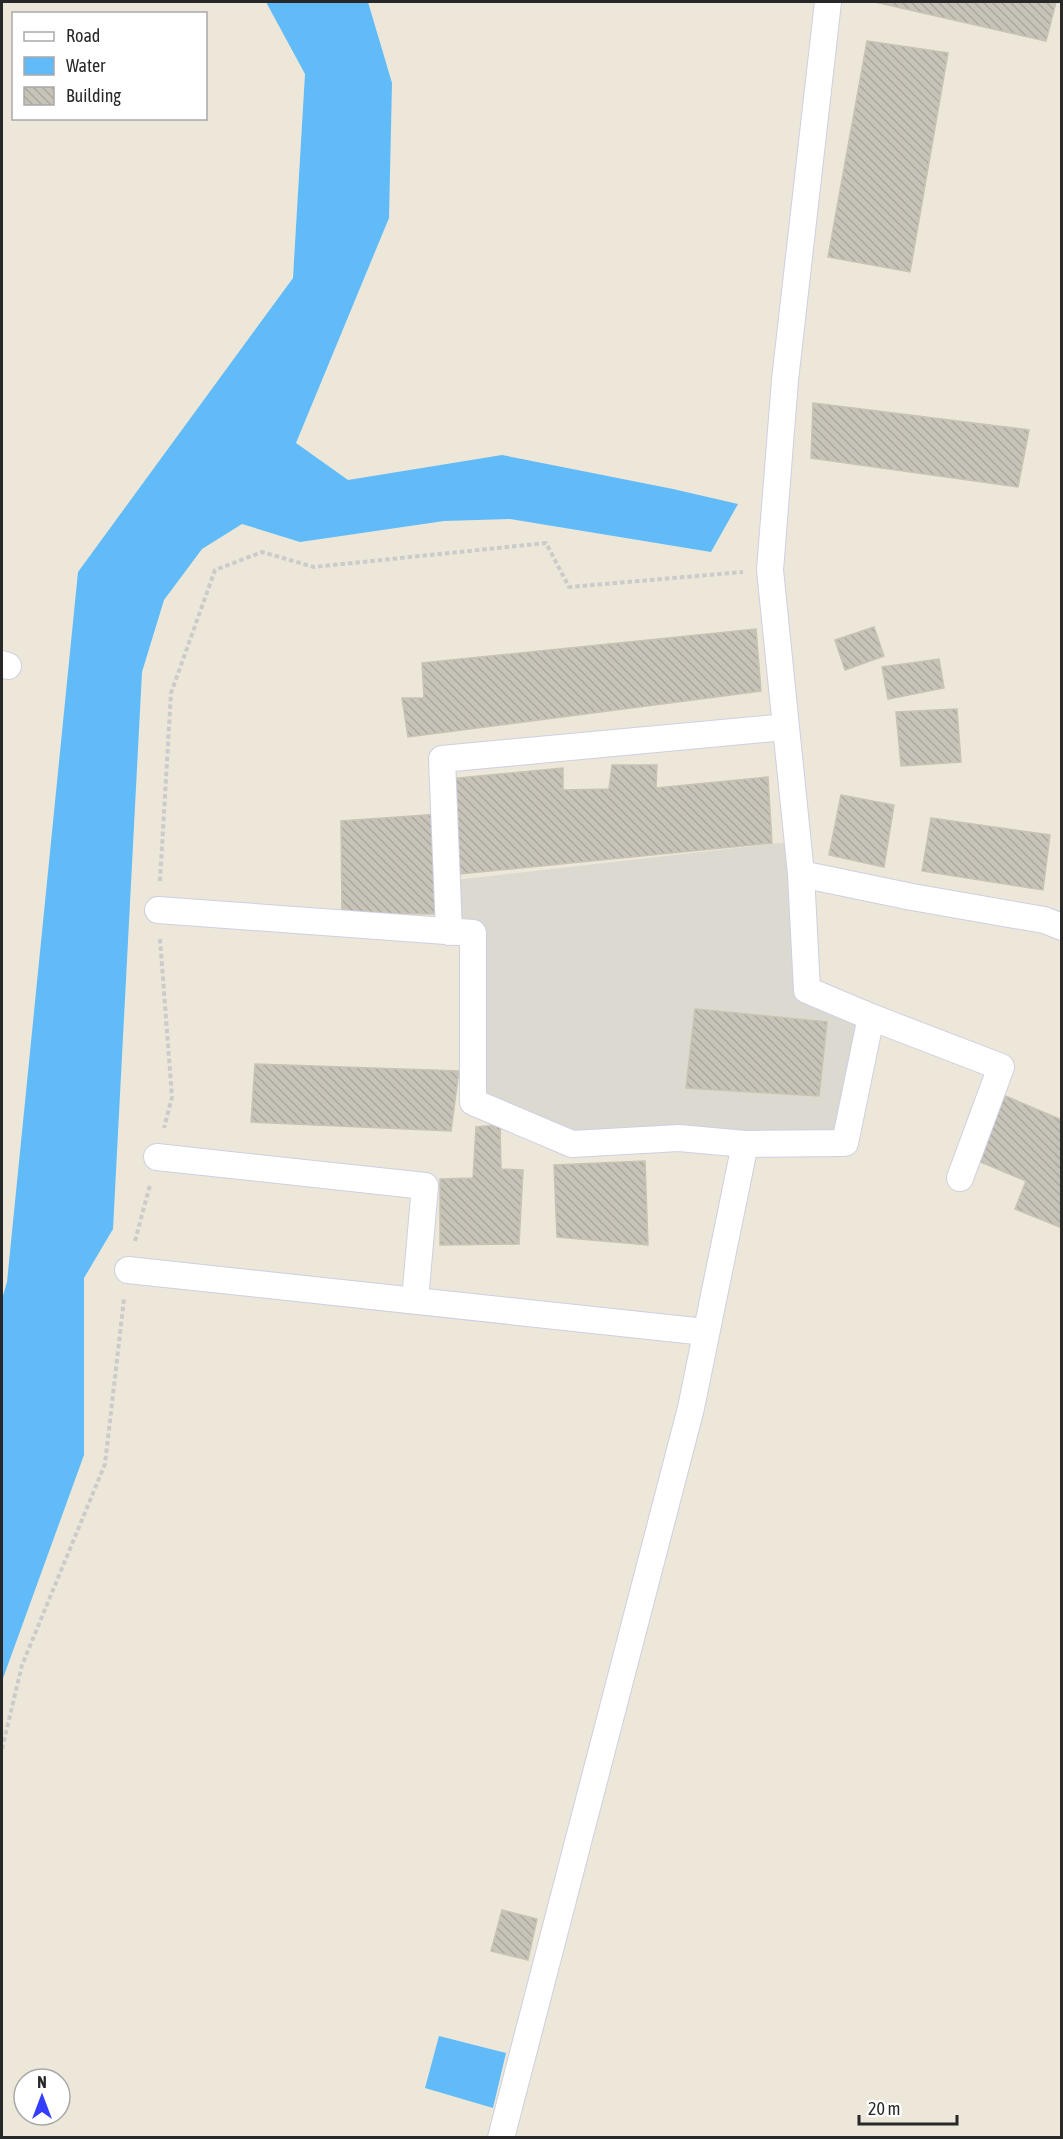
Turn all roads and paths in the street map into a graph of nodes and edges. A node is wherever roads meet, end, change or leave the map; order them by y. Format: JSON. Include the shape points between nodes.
{"nodes":[{"id":1,"x":828,"y":2,"type":"edge"},
{"id":2,"x":770,"y":570,"type":"junction"},
{"id":3,"x":786,"y":727,"type":"junction"},
{"id":4,"x":801,"y":874,"type":"junction"},
{"id":5,"x":158,"y":910,"type":"junction"},
{"id":6,"x":1062,"y":927,"type":"edge"},
{"id":7,"x":449,"y":932,"type":"junction"},
{"id":8,"x":871,"y":1017,"type":"junction"},
{"id":9,"x":745,"y":1144,"type":"junction"},
{"id":10,"x":157,"y":1157,"type":"junction"},
{"id":11,"x":960,"y":1178,"type":"dead end"},
{"id":12,"x":128,"y":1270,"type":"junction"},
{"id":13,"x":415,"y":1300,"type":"junction"},
{"id":14,"x":705,"y":1332,"type":"junction"},
{"id":15,"x":2,"y":1749,"type":"edge"},
{"id":16,"x":501,"y":2138,"type":"edge"}],
"edges":[{"from":1,"to":2,"type":"street","via":[[785,380]]},
{"from":2,"to":3,"type":"street"},
{"from":2,"to":5,"type":"path","via":[[569,587],[546,543],[314,567],[262,552],[215,570],[171,693]]},
{"from":3,"to":4,"type":"street"},
{"from":3,"to":7,"type":"street","via":[[442,759]]},
{"from":4,"to":6,"type":"street","via":[[1044,920]]},
{"from":4,"to":8,"type":"street","via":[[807,990]]},
{"from":5,"to":7,"type":"street"},
{"from":5,"to":10,"type":"path","via":[[172,1097]]},
{"from":7,"to":9,"type":"street","via":[[473,933],[473,1102],[572,1144],[679,1138]]},
{"from":8,"to":9,"type":"street","via":[[845,1143]]},
{"from":8,"to":11,"type":"street","via":[[1001,1067]]},
{"from":9,"to":14,"type":"street"},
{"from":10,"to":12,"type":"path"},
{"from":10,"to":13,"type":"street","via":[[425,1186]]},
{"from":12,"to":13,"type":"street"},
{"from":12,"to":15,"type":"path","via":[[105,1464],[22,1665]]},
{"from":13,"to":14,"type":"street"},
{"from":14,"to":16,"type":"street","via":[[691,1408]]}]}
